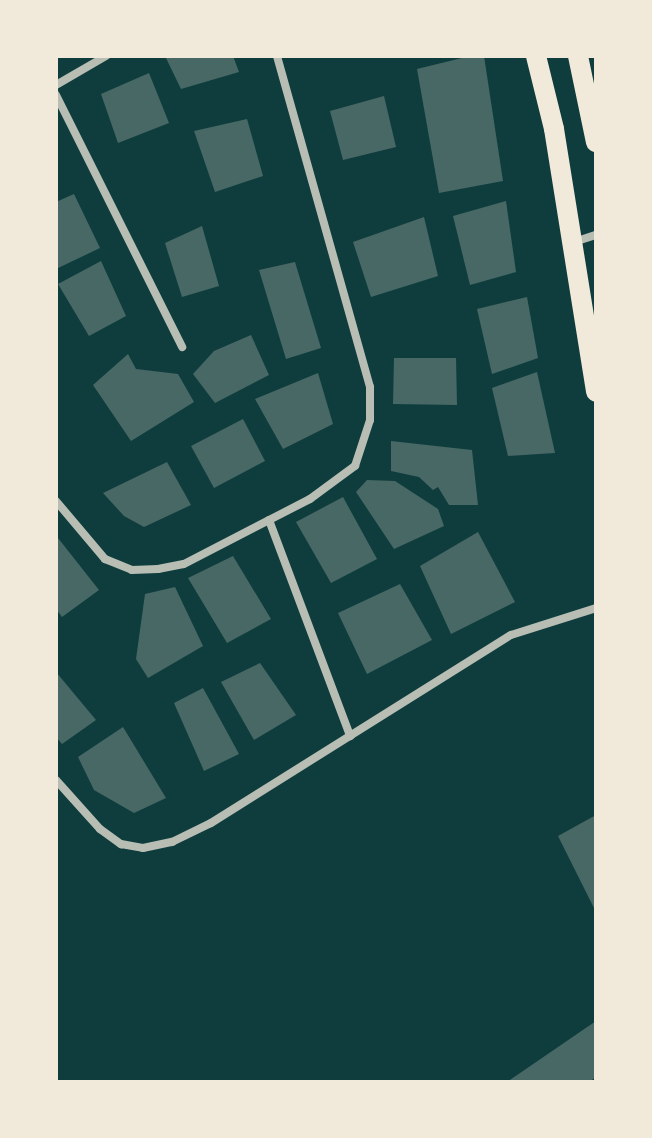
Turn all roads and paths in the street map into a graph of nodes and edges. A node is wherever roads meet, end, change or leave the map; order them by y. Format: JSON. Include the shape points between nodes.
{"nodes":[{"id":1,"x":106,"y":56,"type":"edge"},
{"id":2,"x":277,"y":56,"type":"edge"},
{"id":3,"x":536,"y":56,"type":"edge"},
{"id":4,"x":578,"y":56,"type":"edge"},
{"id":5,"x":56,"y":85,"type":"edge"},
{"id":6,"x":56,"y":95,"type":"edge"},
{"id":7,"x":596,"y":142,"type":"edge"},
{"id":8,"x":596,"y":235,"type":"edge"},
{"id":9,"x":572,"y":242,"type":"junction"},
{"id":10,"x":182,"y":347,"type":"dead end"},
{"id":11,"x":596,"y":392,"type":"edge"},
{"id":12,"x":56,"y":501,"type":"edge"},
{"id":13,"x":269,"y":520,"type":"junction"},
{"id":14,"x":596,"y":608,"type":"edge"},
{"id":15,"x":350,"y":736,"type":"junction"},
{"id":16,"x":56,"y":780,"type":"edge"}],
"edges":[{"from":1,"to":5,"type":"street"},
{"from":2,"to":13,"type":"street","via":[[370,387],[370,420],[355,466],[338,482]]},
{"from":3,"to":9,"type":"main road"},
{"from":4,"to":7,"type":"main road"},
{"from":6,"to":10,"type":"street"},
{"from":8,"to":9,"type":"street"},
{"from":9,"to":11,"type":"main road"},
{"from":12,"to":13,"type":"street","via":[[105,559],[132,570],[184,564]]},
{"from":13,"to":15,"type":"street"},
{"from":14,"to":15,"type":"street","via":[[511,635]]},
{"from":15,"to":16,"type":"street","via":[[211,823],[172,842],[143,848],[121,844],[100,829]]}]}
